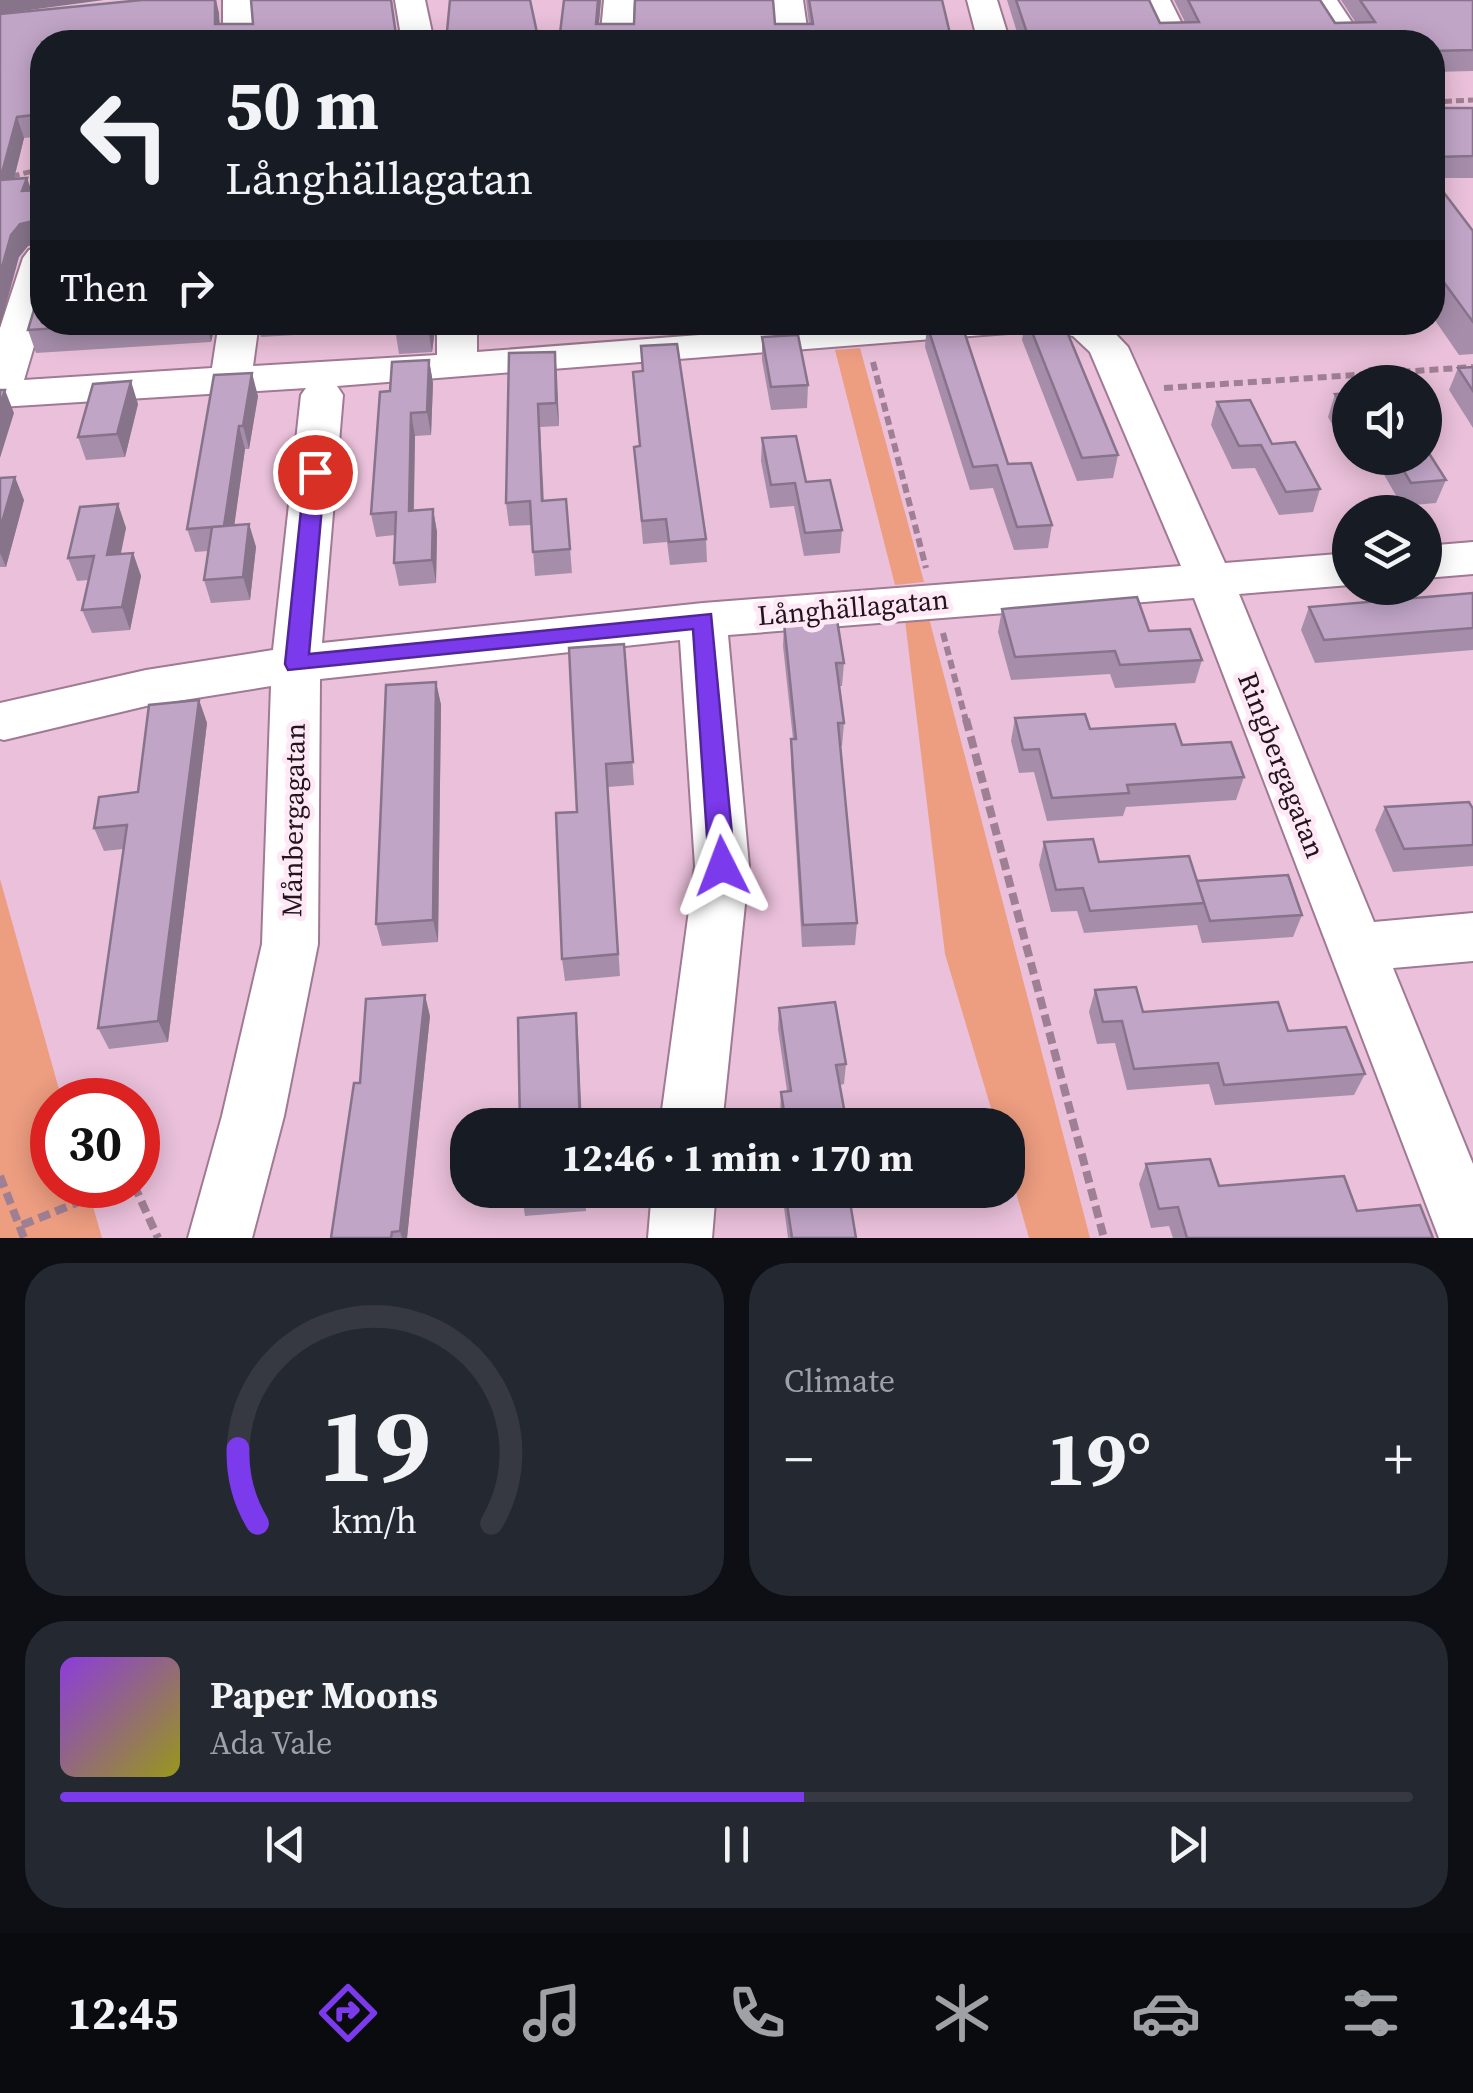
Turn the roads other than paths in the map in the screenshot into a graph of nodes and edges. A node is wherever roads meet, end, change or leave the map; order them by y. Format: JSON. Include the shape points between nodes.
{"nodes":[{"id":1,"x":238,"y":0,"type":"edge"},
{"id":2,"x":410,"y":0,"type":"edge"},
{"id":3,"x":619,"y":0,"type":"edge"},
{"id":4,"x":788,"y":0,"type":"edge"},
{"id":5,"x":982,"y":0,"type":"edge"},
{"id":6,"x":1156,"y":0,"type":"edge"},
{"id":7,"x":1322,"y":0,"type":"edge"},
{"id":8,"x":239,"y":30,"type":"edge"},
{"id":9,"x":416,"y":30,"type":"edge"},
{"id":10,"x":617,"y":30,"type":"edge"},
{"id":11,"x":792,"y":30,"type":"edge"},
{"id":12,"x":991,"y":30,"type":"edge"},
{"id":13,"x":1170,"y":30,"type":"edge"},
{"id":14,"x":1341,"y":30,"type":"edge"},
{"id":15,"x":30,"y":296,"type":"edge"},
{"id":16,"x":238,"y":335,"type":"edge"},
{"id":17,"x":457,"y":335,"type":"edge"},
{"id":18,"x":680,"y":335,"type":"edge"},
{"id":19,"x":1095,"y":335,"type":"edge"},
{"id":20,"x":457,"y":366,"type":"junction"},
{"id":21,"x":231,"y":380,"type":"junction"},
{"id":22,"x":0,"y":392,"type":"edge"},
{"id":23,"x":322,"y":395,"type":"dead end"},
{"id":24,"x":1473,"y":558,"type":"edge"},
{"id":25,"x":1442,"y":561,"type":"edge"},
{"id":26,"x":1332,"y":570,"type":"edge"},
{"id":27,"x":1210,"y":580,"type":"junction"},
{"id":28,"x":703,"y":620,"type":"junction"},
{"id":29,"x":296,"y":664,"type":"junction"},
{"id":30,"x":4,"y":721,"type":"dead end"},
{"id":31,"x":1473,"y":937,"type":"edge"},
{"id":32,"x":1353,"y":948,"type":"junction"},
{"id":33,"x":693,"y":1108,"type":"edge"},
{"id":34,"x":682,"y":1208,"type":"edge"},
{"id":35,"x":220,"y":1238,"type":"edge"},
{"id":36,"x":680,"y":1238,"type":"edge"},
{"id":37,"x":1471,"y":1238,"type":"edge"}],
"edges":[{"from":1,"to":8,"type":"street"},
{"from":2,"to":9,"type":"street"},
{"from":3,"to":10,"type":"street"},
{"from":4,"to":11,"type":"street"},
{"from":5,"to":12,"type":"street"},
{"from":6,"to":13,"type":"street"},
{"from":7,"to":14,"type":"street"},
{"from":15,"to":22,"type":"street"},
{"from":16,"to":21,"type":"street"},
{"from":17,"to":20,"type":"street"},
{"from":18,"to":20,"type":"street"},
{"from":19,"to":27,"type":"street","name":"Ringbergagatan","via":[[1108,347]]},
{"from":20,"to":21,"type":"street"},
{"from":21,"to":22,"type":"street"},
{"from":23,"to":29,"type":"street","name":"Månbergagatan"},
{"from":24,"to":25,"type":"street"},
{"from":26,"to":27,"type":"street","name":"Långhällagatan"},
{"from":27,"to":28,"type":"street","name":"Långhällagatan"},
{"from":27,"to":32,"type":"street","name":"Ringbergagatan"},
{"from":28,"to":29,"type":"street","name":"Långhällagatan"},
{"from":28,"to":33,"type":"street","via":[[722,866]]},
{"from":29,"to":30,"type":"street","name":"Långhällagatan","via":[[146,688]]},
{"from":29,"to":35,"type":"street","name":"Månbergagatan","via":[[290,944]]},
{"from":31,"to":32,"type":"street"},
{"from":32,"to":37,"type":"street","name":"Ringbergagatan"},
{"from":34,"to":36,"type":"street"}]}
